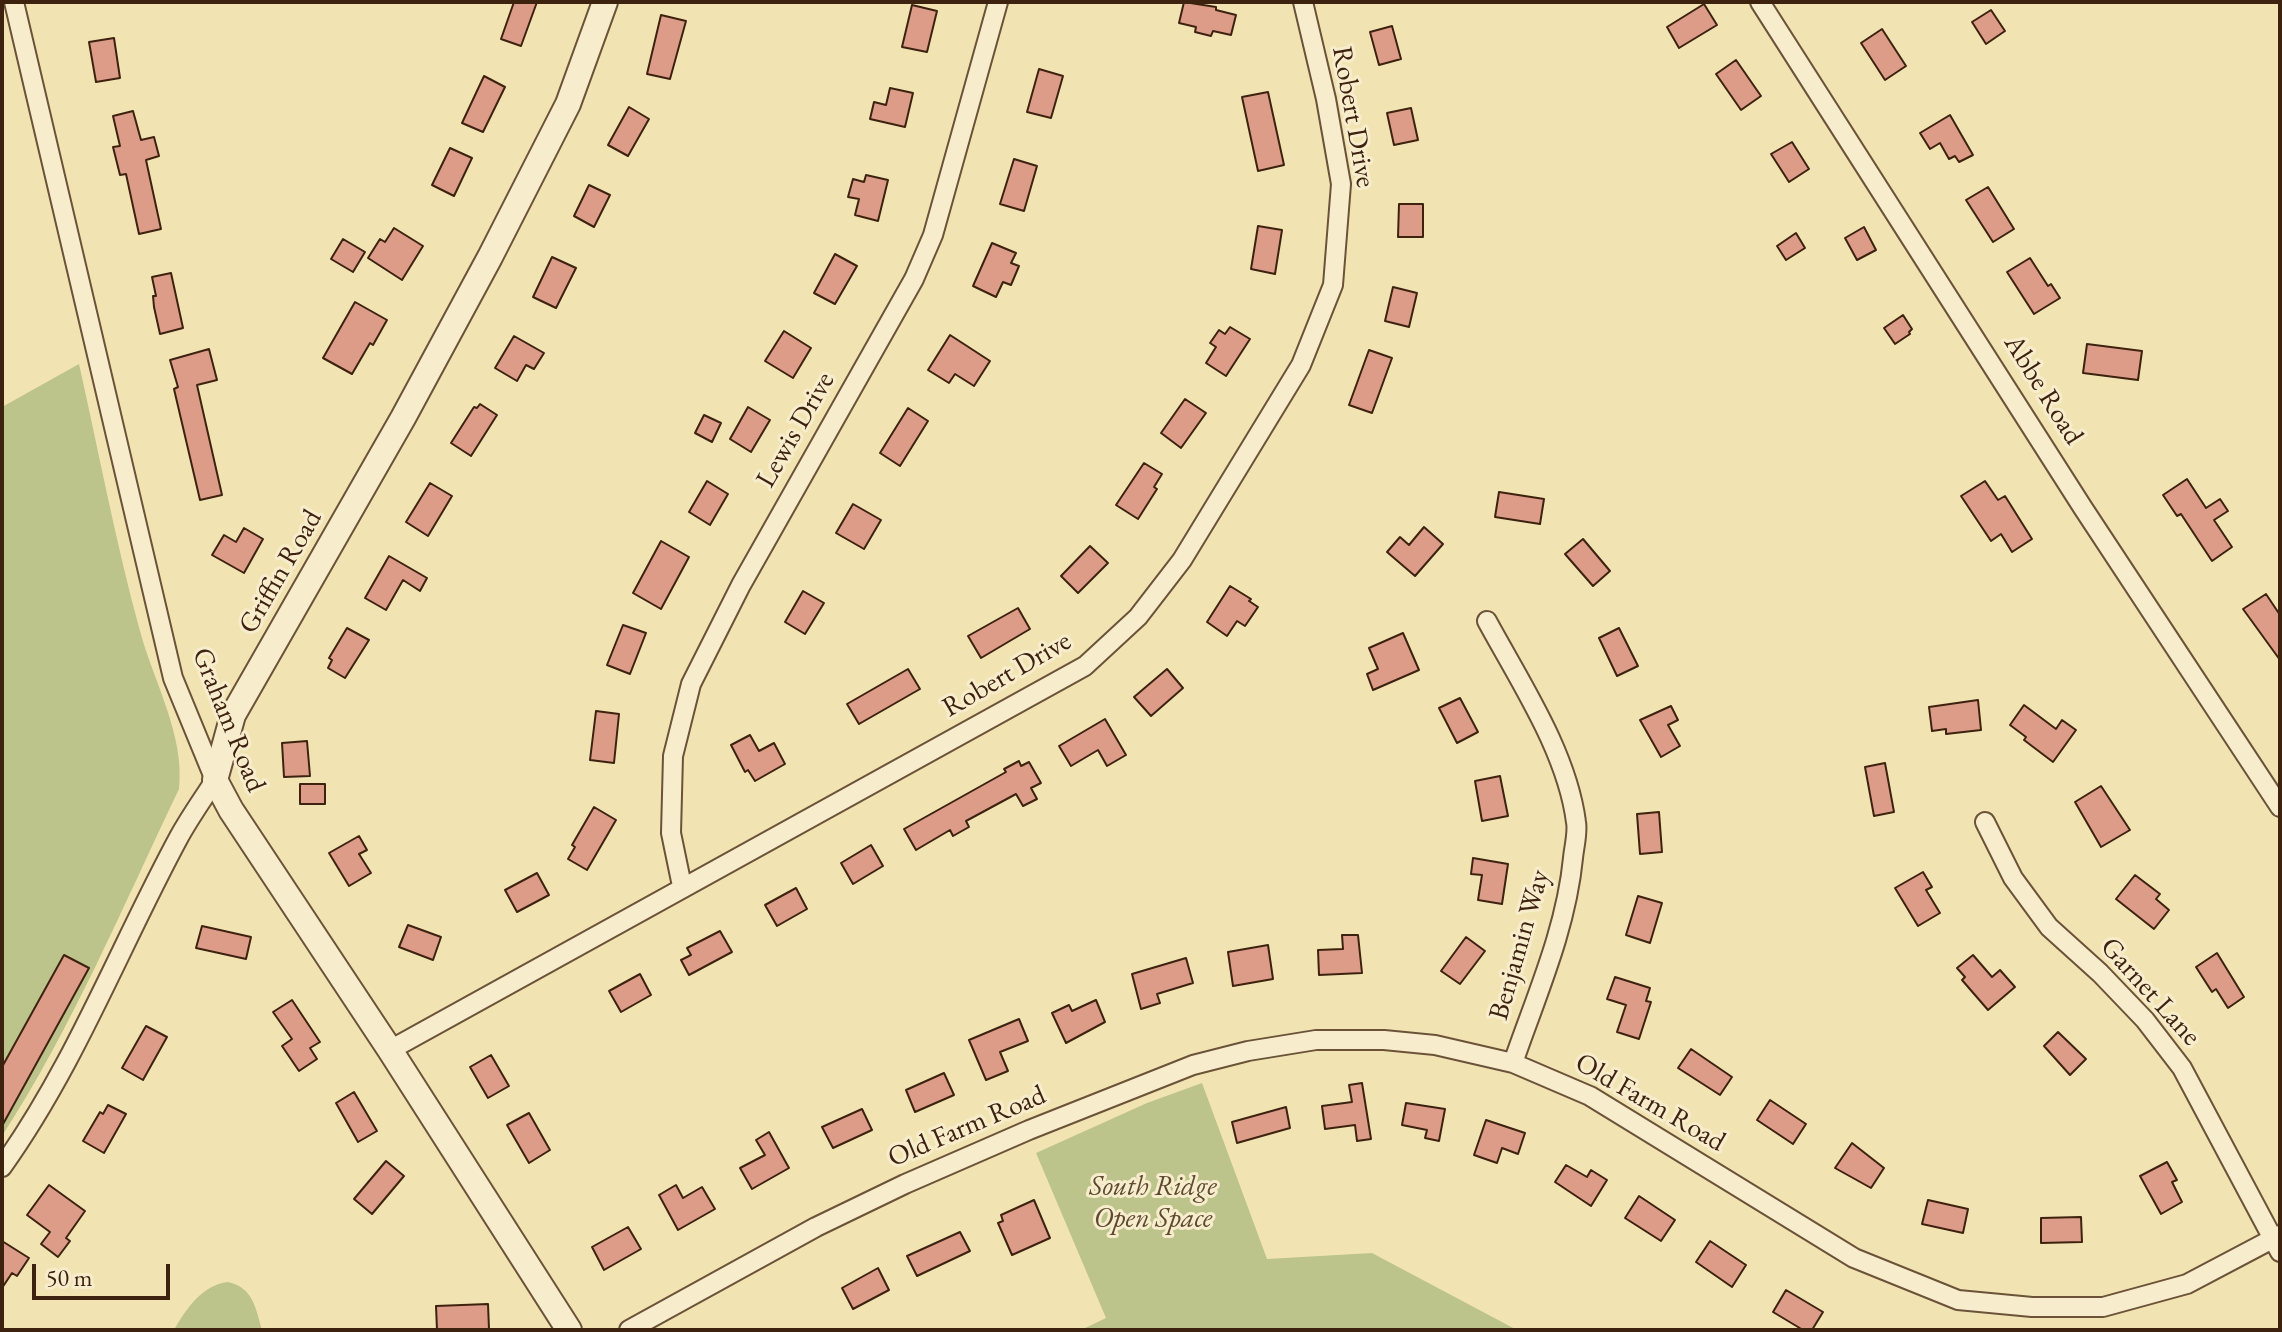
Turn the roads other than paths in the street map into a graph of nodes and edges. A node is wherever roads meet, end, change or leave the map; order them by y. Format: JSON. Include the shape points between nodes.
{"nodes":[{"id":1,"x":14,"y":2,"type":"edge"},
{"id":2,"x":605,"y":2,"type":"edge"},
{"id":3,"x":998,"y":2,"type":"edge"},
{"id":4,"x":1303,"y":2,"type":"edge"},
{"id":5,"x":1760,"y":2,"type":"edge"},
{"id":6,"x":1487,"y":621,"type":"dead end"},
{"id":7,"x":215,"y":780,"type":"junction"},
{"id":8,"x":2280,"y":807,"type":"edge"},
{"id":9,"x":1985,"y":822,"type":"dead end"},
{"id":10,"x":682,"y":886,"type":"junction"},
{"id":11,"x":390,"y":1050,"type":"junction"},
{"id":12,"x":1513,"y":1063,"type":"junction"},
{"id":13,"x":2,"y":1167,"type":"edge"},
{"id":14,"x":2278,"y":1242,"type":"edge"},
{"id":15,"x":569,"y":1330,"type":"edge"},
{"id":16,"x":629,"y":1330,"type":"edge"}],
"edges":[{"from":1,"to":7,"type":"street","name":"Graham Road","via":[[173,678]]},
{"from":2,"to":7,"type":"street","name":"Griffin Road","via":[[568,104],[490,257],[233,715]]},
{"from":3,"to":10,"type":"street","name":"Lewis Drive","via":[[933,235],[914,279],[691,684],[673,756],[671,833]]},
{"from":4,"to":10,"type":"street","name":"Robert Drive","via":[[1341,184],[1333,285],[1301,365],[1182,560],[1138,617],[1085,666]]},
{"from":5,"to":8,"type":"street","name":"Abbe Road"},
{"from":6,"to":12,"type":"street","name":"Benjamin Way","via":[[1555,751],[1577,823],[1570,892]]},
{"from":7,"to":11,"type":"street","name":"Graham Road"},
{"from":7,"to":13,"type":"street","name":"Griffin Road","via":[[180,835],[63,1069]]},
{"from":9,"to":14,"type":"street","name":"Garnet Lane","via":[[2013,878],[2049,927],[2145,1020],[2182,1068]]},
{"from":10,"to":11,"type":"street","name":"Robert Drive"},
{"from":11,"to":15,"type":"street","name":"Graham Road"},
{"from":12,"to":14,"type":"street","name":"Old Farm Road","via":[[1590,1096],[1854,1258],[1958,1300],[2103,1307],[2187,1284]]},
{"from":12,"to":16,"type":"street","name":"Old Farm Road","via":[[1435,1045],[1316,1040],[1193,1065],[892,1190]]}]}
